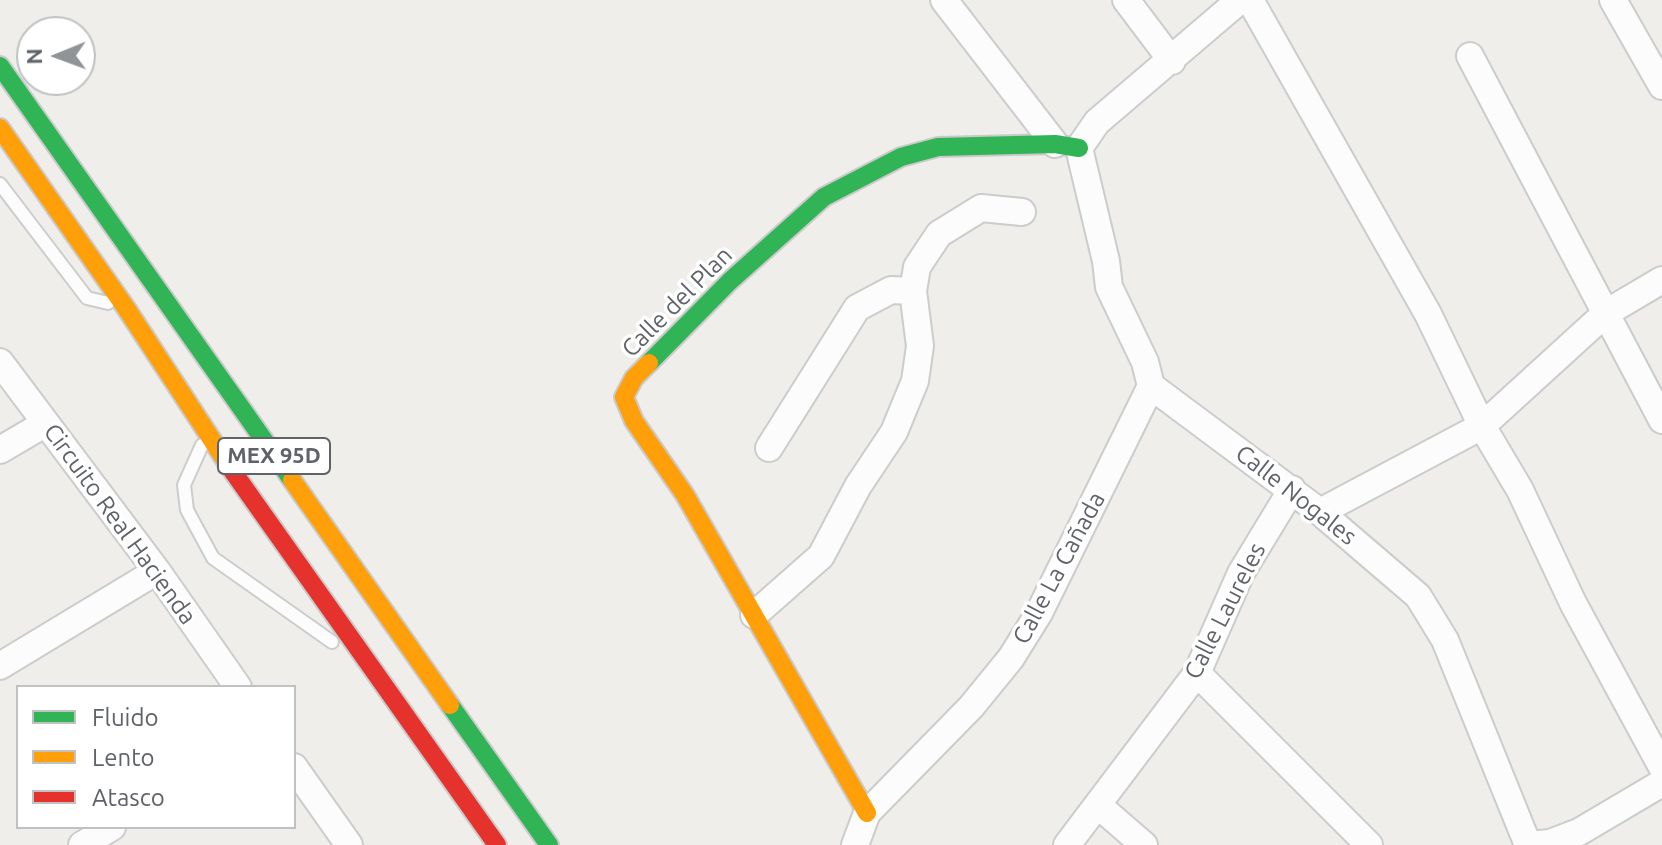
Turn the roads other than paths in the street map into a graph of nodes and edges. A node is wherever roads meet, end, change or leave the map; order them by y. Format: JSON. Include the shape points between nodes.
{"nodes":[{"id":1,"x":944,"y":0,"type":"edge"},
{"id":2,"x":1126,"y":0,"type":"edge"},
{"id":3,"x":1240,"y":0,"type":"edge"},
{"id":4,"x":1250,"y":0,"type":"edge"},
{"id":5,"x":1613,"y":0,"type":"edge"},
{"id":6,"x":1470,"y":56,"type":"dead end"},
{"id":7,"x":1172,"y":61,"type":"junction"},
{"id":8,"x":0,"y":66,"type":"edge"},
{"id":9,"x":1662,"y":86,"type":"edge"},
{"id":10,"x":0,"y":128,"type":"edge"},
{"id":11,"x":1067,"y":146,"type":"junction"},
{"id":12,"x":0,"y":184,"type":"edge"},
{"id":13,"x":1022,"y":212,"type":"dead end"},
{"id":14,"x":1662,"y":280,"type":"edge"},
{"id":15,"x":913,"y":291,"type":"junction"},
{"id":16,"x":126,"y":308,"type":"junction"},
{"id":17,"x":1606,"y":313,"type":"junction"},
{"id":18,"x":0,"y":362,"type":"edge"},
{"id":19,"x":1151,"y":386,"type":"junction"},
{"id":20,"x":1662,"y":420,"type":"edge"},
{"id":21,"x":46,"y":423,"type":"junction"},
{"id":22,"x":1482,"y":426,"type":"junction"},
{"id":23,"x":207,"y":435,"type":"junction"},
{"id":24,"x":769,"y":448,"type":"dead end"},
{"id":25,"x":0,"y":450,"type":"edge"},
{"id":26,"x":1292,"y":489,"type":"junction"},
{"id":27,"x":1320,"y":512,"type":"junction"},
{"id":28,"x":157,"y":571,"type":"junction"},
{"id":29,"x":754,"y":615,"type":"junction"},
{"id":30,"x":0,"y":666,"type":"edge"},
{"id":31,"x":374,"y":672,"type":"junction"},
{"id":32,"x":1197,"y":673,"type":"junction"},
{"id":33,"x":237,"y":685,"type":"edge"},
{"id":34,"x":1662,"y":767,"type":"edge"},
{"id":35,"x":296,"y":770,"type":"edge"},
{"id":36,"x":1662,"y":783,"type":"edge"},
{"id":37,"x":1099,"y":806,"type":"junction"},
{"id":38,"x":867,"y":813,"type":"junction"},
{"id":39,"x":109,"y":829,"type":"edge"},
{"id":40,"x":82,"y":845,"type":"edge"},
{"id":41,"x":349,"y":845,"type":"edge"},
{"id":42,"x":497,"y":845,"type":"edge"},
{"id":43,"x":549,"y":845,"type":"edge"},
{"id":44,"x":855,"y":845,"type":"edge"},
{"id":45,"x":1067,"y":845,"type":"edge"},
{"id":46,"x":1144,"y":845,"type":"edge"},
{"id":47,"x":1369,"y":845,"type":"edge"},
{"id":48,"x":1528,"y":845,"type":"edge"}],
"edges":[{"from":1,"to":11,"type":"street"},
{"from":2,"to":7,"type":"street"},
{"from":3,"to":7,"type":"street"},
{"from":4,"to":22,"type":"street","via":[[1428,314]]},
{"from":5,"to":9,"type":"street"},
{"from":6,"to":17,"type":"street"},
{"from":7,"to":11,"type":"street"},
{"from":8,"to":43,"type":"main road","number":"MEX 95D"},
{"from":10,"to":16,"type":"main road","number":"MEX 95D"},
{"from":11,"to":19,"type":"street","via":[[1106,261],[1109,287]]},
{"from":11,"to":29,"type":"main road","name":"Calle del Plan","via":[[938,147],[901,157],[824,197],[730,281],[634,378],[624,397],[634,421],[685,495]]},
{"from":12,"to":16,"type":"lane","via":[[87,298]]},
{"from":13,"to":15,"type":"street","via":[[981,208],[939,234],[917,267]]},
{"from":14,"to":17,"type":"street"},
{"from":15,"to":24,"type":"street","via":[[891,290],[857,308]]},
{"from":15,"to":29,"type":"street","via":[[920,346],[915,381],[894,432],[821,556]]},
{"from":16,"to":23,"type":"main road","number":"MEX 95D"},
{"from":17,"to":20,"type":"street"},
{"from":17,"to":22,"type":"street"},
{"from":18,"to":21,"type":"street","name":"Circuito Real Hacienda"},
{"from":19,"to":26,"type":"street","name":"Calle Nogales"},
{"from":19,"to":38,"type":"street","name":"Calle La Cañada","via":[[1039,613],[1011,658],[971,707]]},
{"from":21,"to":25,"type":"street"},
{"from":21,"to":28,"type":"street","name":"Circuito Real Hacienda"},
{"from":22,"to":27,"type":"street"},
{"from":22,"to":34,"type":"street"},
{"from":23,"to":31,"type":"main road","number":"MEX 95D"},
{"from":23,"to":31,"type":"lane","via":[[184,485],[187,510],[213,558]]},
{"from":26,"to":27,"type":"street","name":"Calle Nogales"},
{"from":26,"to":32,"type":"street","name":"Calle Laureles","via":[[1241,573]]},
{"from":27,"to":48,"type":"street","name":"Calle Nogales","via":[[1425,607],[1445,640]]},
{"from":28,"to":30,"type":"street"},
{"from":28,"to":33,"type":"street","name":"Circuito Real Hacienda"},
{"from":29,"to":38,"type":"main road","name":"Calle del Plan"},
{"from":31,"to":42,"type":"main road","number":"MEX 95D"},
{"from":32,"to":37,"type":"street","name":"Calle Laureles"},
{"from":32,"to":47,"type":"street"},
{"from":35,"to":41,"type":"street"},
{"from":36,"to":48,"type":"street","via":[[1579,832]]},
{"from":37,"to":45,"type":"street","name":"Calle Laureles"},
{"from":37,"to":46,"type":"street"},
{"from":38,"to":44,"type":"street","name":"Calle La Cañada"},
{"from":39,"to":40,"type":"street"}]}
